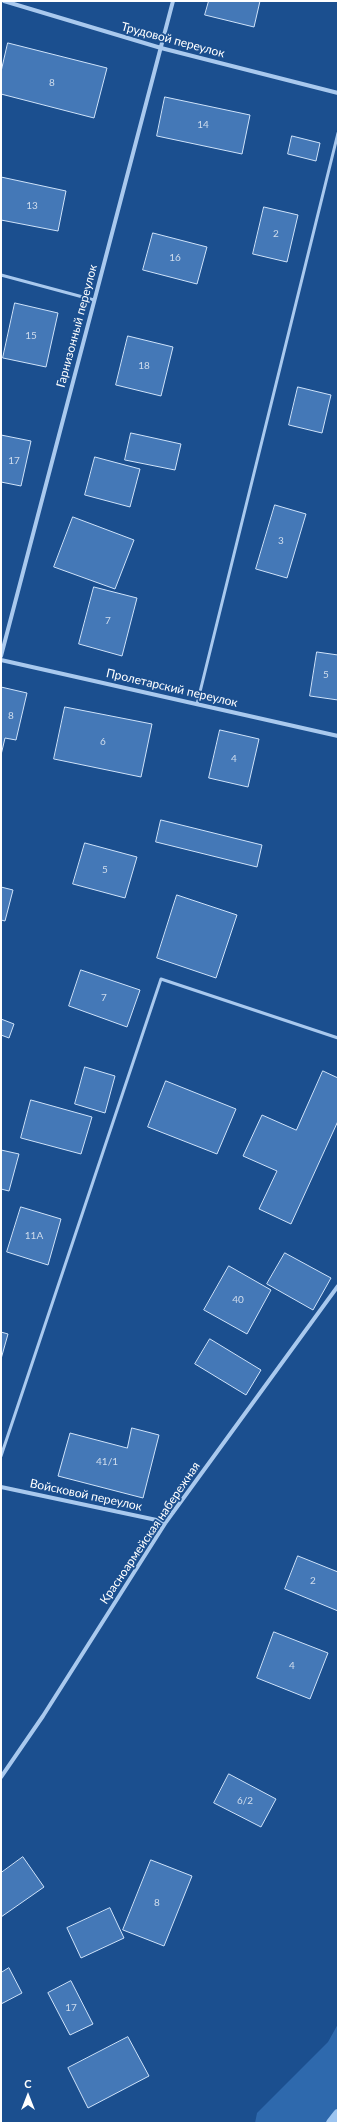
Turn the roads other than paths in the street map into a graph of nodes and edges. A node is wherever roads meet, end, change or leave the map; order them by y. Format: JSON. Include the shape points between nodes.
{"nodes":[{"id":1,"x":4,"y":1,"type":"edge"},
{"id":2,"x":173,"y":1,"type":"edge"},
{"id":3,"x":160,"y":48,"type":"junction"},
{"id":4,"x":338,"y":93,"type":"edge"},
{"id":5,"x":338,"y":133,"type":"edge"},
{"id":6,"x":1,"y":276,"type":"edge"},
{"id":7,"x":94,"y":300,"type":"junction"},
{"id":8,"x":1,"y":656,"type":"edge"},
{"id":9,"x":1,"y":660,"type":"edge"},
{"id":10,"x":197,"y":704,"type":"junction"},
{"id":11,"x":338,"y":736,"type":"edge"},
{"id":12,"x":338,"y":1038,"type":"edge"},
{"id":13,"x":338,"y":1286,"type":"edge"},
{"id":14,"x":1,"y":1456,"type":"edge"},
{"id":15,"x":1,"y":1487,"type":"edge"},
{"id":16,"x":166,"y":1522,"type":"junction"},
{"id":17,"x":1,"y":1777,"type":"edge"}],
"edges":[{"from":1,"to":3,"type":"street","name":"Трудовой переулок"},
{"from":2,"to":3,"type":"street","name":"Гарнизонный переулок"},
{"from":3,"to":4,"type":"street","name":"Трудовой переулок"},
{"from":3,"to":7,"type":"street","name":"Гарнизонный переулок"},
{"from":5,"to":10,"type":"lane"},
{"from":6,"to":7,"type":"lane"},
{"from":7,"to":8,"type":"street","name":"Гарнизонный переулок"},
{"from":9,"to":10,"type":"street","name":"Пролетарский переулок"},
{"from":10,"to":11,"type":"street","name":"Пролетарский переулок"},
{"from":12,"to":14,"type":"lane","via":[[161,979]]},
{"from":13,"to":16,"type":"street","name":"Красноармейская набережная"},
{"from":15,"to":16,"type":"street","name":"Войсковой переулок"},
{"from":16,"to":17,"type":"street","name":"Красноармейская набережная","via":[[43,1716]]}]}
